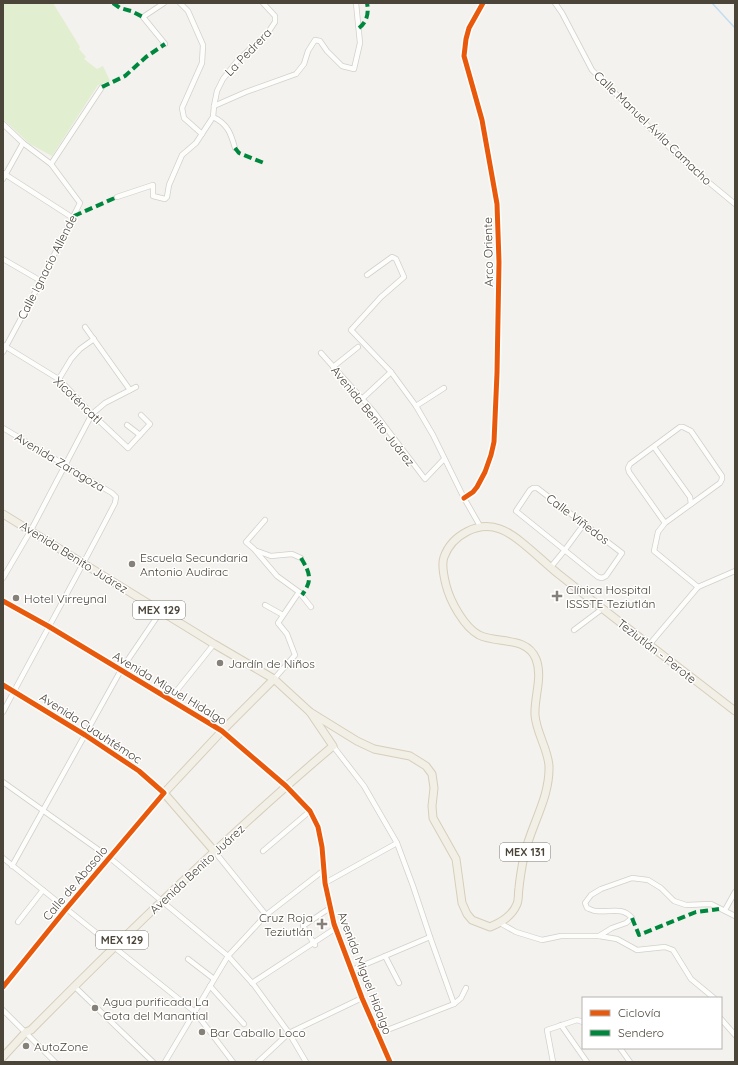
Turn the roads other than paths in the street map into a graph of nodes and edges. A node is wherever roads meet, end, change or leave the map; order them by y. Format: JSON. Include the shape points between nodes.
{"nodes":[{"id":1,"x":164,"y":3,"type":"edge"},
{"id":2,"x":180,"y":3,"type":"edge"},
{"id":3,"x":263,"y":3,"type":"edge"},
{"id":4,"x":356,"y":3,"type":"edge"},
{"id":5,"x":483,"y":3,"type":"edge"},
{"id":6,"x":554,"y":3,"type":"edge"},
{"id":7,"x":165,"y":44,"type":"dead end"},
{"id":8,"x":102,"y":87,"type":"dead end"},
{"id":9,"x":214,"y":106,"type":"junction"},
{"id":10,"x":213,"y":117,"type":"junction"},
{"id":11,"x":3,"y":124,"type":"edge"},
{"id":12,"x":202,"y":134,"type":"junction"},
{"id":13,"x":23,"y":143,"type":"junction"},
{"id":14,"x":235,"y":148,"type":"dead end"},
{"id":15,"x":51,"y":164,"type":"junction"},
{"id":16,"x":4,"y":175,"type":"edge"},
{"id":17,"x":117,"y":197,"type":"dead end"},
{"id":18,"x":735,"y":204,"type":"edge"},
{"id":19,"x":73,"y":218,"type":"junction"},
{"id":20,"x":3,"y":259,"type":"edge"},
{"id":21,"x":367,"y":275,"type":"dead end"},
{"id":22,"x":41,"y":281,"type":"junction"},
{"id":23,"x":4,"y":346,"type":"edge"},
{"id":24,"x":358,"y":347,"type":"dead end"},
{"id":25,"x":3,"y":352,"type":"edge"},
{"id":26,"x":321,"y":353,"type":"dead end"},
{"id":27,"x":334,"y":367,"type":"junction"},
{"id":28,"x":391,"y":372,"type":"junction"},
{"id":29,"x":60,"y":379,"type":"junction"},
{"id":30,"x":136,"y":387,"type":"dead end"},
{"id":31,"x":444,"y":388,"type":"dead end"},
{"id":32,"x":129,"y":391,"type":"junction"},
{"id":33,"x":362,"y":399,"type":"junction"},
{"id":34,"x":416,"y":406,"type":"junction"},
{"id":35,"x":92,"y":414,"type":"junction"},
{"id":36,"x":141,"y":415,"type":"dead end"},
{"id":37,"x":127,"y":424,"type":"dead end"},
{"id":38,"x":3,"y":428,"type":"edge"},
{"id":39,"x":140,"y":434,"type":"junction"},
{"id":40,"x":654,"y":447,"type":"junction"},
{"id":41,"x":444,"y":459,"type":"junction"},
{"id":42,"x":65,"y":464,"type":"junction"},
{"id":43,"x":464,"y":498,"type":"junction"},
{"id":44,"x":691,"y":504,"type":"junction"},
{"id":45,"x":3,"y":514,"type":"edge"},
{"id":46,"x":265,"y":520,"type":"dead end"},
{"id":47,"x":584,"y":524,"type":"junction"},
{"id":48,"x":665,"y":524,"type":"junction"},
{"id":49,"x":480,"y":526,"type":"junction"},
{"id":50,"x":31,"y":530,"type":"junction"},
{"id":51,"x":254,"y":549,"type":"junction"},
{"id":52,"x":564,"y":551,"type":"junction"},
{"id":53,"x":301,"y":558,"type":"dead end"},
{"id":54,"x":84,"y":563,"type":"junction"},
{"id":55,"x":550,"y":568,"type":"junction"},
{"id":56,"x":735,"y":571,"type":"edge"},
{"id":57,"x":3,"y":578,"type":"edge"},
{"id":58,"x":698,"y":587,"type":"junction"},
{"id":59,"x":299,"y":592,"type":"junction"},
{"id":60,"x":3,"y":601,"type":"edge"},
{"id":61,"x":265,"y":605,"type":"dead end"},
{"id":62,"x":311,"y":607,"type":"dead end"},
{"id":63,"x":602,"y":609,"type":"junction"},
{"id":64,"x":161,"y":611,"type":"junction"},
{"id":65,"x":283,"y":615,"type":"junction"},
{"id":66,"x":48,"y":626,"type":"junction"},
{"id":67,"x":574,"y":630,"type":"dead end"},
{"id":68,"x":214,"y":644,"type":"junction"},
{"id":69,"x":649,"y":645,"type":"junction"},
{"id":70,"x":121,"y":670,"type":"junction"},
{"id":71,"x":274,"y":679,"type":"junction"},
{"id":72,"x":3,"y":685,"type":"edge"},
{"id":73,"x":14,"y":691,"type":"junction"},
{"id":74,"x":170,"y":699,"type":"junction"},
{"id":75,"x":735,"y":711,"type":"edge"},
{"id":76,"x":3,"y":712,"type":"edge"},
{"id":77,"x":310,"y":712,"type":"junction"},
{"id":78,"x":222,"y":731,"type":"junction"},
{"id":79,"x":85,"y":735,"type":"junction"},
{"id":80,"x":333,"y":746,"type":"junction"},
{"id":81,"x":3,"y":782,"type":"edge"},
{"id":82,"x":286,"y":786,"type":"junction"},
{"id":83,"x":164,"y":793,"type":"junction"},
{"id":84,"x":43,"y":809,"type":"junction"},
{"id":85,"x":310,"y":811,"type":"junction"},
{"id":86,"x":397,"y":843,"type":"junction"},
{"id":87,"x":263,"y":851,"type":"dead end"},
{"id":88,"x":215,"y":852,"type":"junction"},
{"id":89,"x":3,"y":858,"type":"edge"},
{"id":90,"x":110,"y":858,"type":"junction"},
{"id":91,"x":12,"y":866,"type":"junction"},
{"id":92,"x":324,"y":870,"type":"junction"},
{"id":93,"x":326,"y":883,"type":"junction"},
{"id":94,"x":43,"y":890,"type":"junction"},
{"id":95,"x":735,"y":892,"type":"edge"},
{"id":96,"x":162,"y":902,"type":"junction"},
{"id":97,"x":330,"y":908,"type":"junction"},
{"id":98,"x":66,"y":909,"type":"junction"},
{"id":99,"x":725,"y":910,"type":"junction"},
{"id":100,"x":266,"y":915,"type":"junction"},
{"id":101,"x":735,"y":916,"type":"edge"},
{"id":102,"x":18,"y":922,"type":"dead end"},
{"id":103,"x":500,"y":923,"type":"junction"},
{"id":104,"x":337,"y":930,"type":"junction"},
{"id":105,"x":599,"y":936,"type":"junction"},
{"id":106,"x":430,"y":938,"type":"junction"},
{"id":107,"x":315,"y":944,"type":"junction"},
{"id":108,"x":115,"y":947,"type":"junction"},
{"id":109,"x":228,"y":956,"type":"junction"},
{"id":110,"x":385,"y":956,"type":"junction"},
{"id":111,"x":188,"y":960,"type":"dead end"},
{"id":112,"x":352,"y":970,"type":"junction"},
{"id":113,"x":214,"y":979,"type":"junction"},
{"id":114,"x":399,"y":983,"type":"dead end"},
{"id":115,"x":253,"y":984,"type":"junction"},
{"id":116,"x":74,"y":986,"type":"junction"},
{"id":117,"x":210,"y":986,"type":"junction"},
{"id":118,"x":3,"y":987,"type":"edge"},
{"id":119,"x":466,"y":988,"type":"dead end"},
{"id":120,"x":713,"y":997,"type":"edge"},
{"id":121,"x":362,"y":998,"type":"junction"},
{"id":122,"x":454,"y":1004,"type":"junction"},
{"id":123,"x":3,"y":1010,"type":"edge"},
{"id":124,"x":195,"y":1012,"type":"junction"},
{"id":125,"x":722,"y":1020,"type":"edge"},
{"id":126,"x":582,"y":1022,"type":"edge"},
{"id":127,"x":244,"y":1024,"type":"dead end"},
{"id":128,"x":561,"y":1025,"type":"junction"},
{"id":129,"x":29,"y":1033,"type":"junction"},
{"id":130,"x":289,"y":1033,"type":"junction"},
{"id":131,"x":377,"y":1034,"type":"junction"},
{"id":132,"x":735,"y":1035,"type":"edge"},
{"id":133,"x":621,"y":1049,"type":"edge"},
{"id":134,"x":3,"y":1057,"type":"edge"},
{"id":135,"x":4,"y":1062,"type":"edge"},
{"id":136,"x":55,"y":1062,"type":"edge"},
{"id":137,"x":153,"y":1062,"type":"edge"},
{"id":138,"x":165,"y":1062,"type":"edge"},
{"id":139,"x":233,"y":1062,"type":"edge"},
{"id":140,"x":258,"y":1062,"type":"edge"},
{"id":141,"x":306,"y":1062,"type":"edge"},
{"id":142,"x":390,"y":1062,"type":"edge"},
{"id":143,"x":553,"y":1062,"type":"edge"},
{"id":144,"x":587,"y":1062,"type":"edge"},
{"id":145,"x":630,"y":1062,"type":"edge"}],
"edges":[{"from":1,"to":7,"type":"street","via":[[143,17]]},
{"from":2,"to":12,"type":"street","via":[[188,12],[202,45],[202,62],[182,108],[184,118]]},
{"from":3,"to":9,"type":"street","name":"La Pedrera","via":[[276,16],[275,22],[267,34],[238,60],[222,79]]},
{"from":4,"to":9,"type":"street","via":[[360,43],[354,69],[342,66],[320,41],[314,40],[304,64],[296,74]]},
{"from":5,"to":43,"type":"street","name":"Arco Oriente","via":[[469,28],[464,56],[482,120],[497,204],[497,374],[494,442],[491,455],[477,487]]},
{"from":6,"to":18,"type":"street","name":"Calle Manuel Ávila Camacho","via":[[562,13],[592,70],[683,161]]},
{"from":8,"to":15,"type":"street"},
{"from":9,"to":10,"type":"street"},
{"from":10,"to":12,"type":"street"},
{"from":10,"to":14,"type":"street","via":[[230,130]]},
{"from":11,"to":13,"type":"street"},
{"from":12,"to":17,"type":"street","via":[[182,155],[165,199],[153,196],[153,185]]},
{"from":13,"to":15,"type":"street"},
{"from":13,"to":16,"type":"street"},
{"from":15,"to":19,"type":"street","name":"Calle Ignacio Allende","via":[[80,203]]},
{"from":16,"to":19,"type":"street"},
{"from":19,"to":22,"type":"street","name":"Calle Ignacio Allende"},
{"from":20,"to":22,"type":"street"},
{"from":21,"to":28,"type":"street","via":[[392,257],[396,259],[404,277],[381,297],[351,330]]},
{"from":22,"to":23,"type":"street","name":"Calle Ignacio Allende"},
{"from":23,"to":25,"type":"street","name":"Calle Ignacio Allende"},
{"from":23,"to":29,"type":"street","name":"Xicoténcatl"},
{"from":24,"to":27,"type":"street"},
{"from":26,"to":27,"type":"street","name":"Avenida Benito Juárez"},
{"from":27,"to":33,"type":"street","name":"Avenida Benito Juárez"},
{"from":28,"to":33,"type":"street"},
{"from":28,"to":34,"type":"street"},
{"from":29,"to":32,"type":"street","via":[[72,360],[94,340]]},
{"from":29,"to":35,"type":"street","name":"Xicoténcatl"},
{"from":30,"to":32,"type":"street"},
{"from":31,"to":34,"type":"street"},
{"from":32,"to":35,"type":"street","via":[[105,403]]},
{"from":33,"to":41,"type":"street","name":"Avenida Benito Juárez","via":[[425,478]]},
{"from":34,"to":41,"type":"street"},
{"from":35,"to":39,"type":"street","name":"Xicoténcatl","via":[[128,448]]},
{"from":35,"to":42,"type":"street"},
{"from":36,"to":39,"type":"street","via":[[150,424]]},
{"from":37,"to":39,"type":"street"},
{"from":38,"to":42,"type":"street","name":"Avenida Zaragoza"},
{"from":40,"to":44,"type":"street","via":[[690,498]]},
{"from":40,"to":44,"type":"street","via":[[683,427],[691,431],[722,476],[720,483]]},
{"from":40,"to":48,"type":"street","via":[[628,468]]},
{"from":41,"to":43,"type":"street"},
{"from":42,"to":50,"type":"street"},
{"from":42,"to":54,"type":"street","name":"Avenida Zaragoza","via":[[116,498]]},
{"from":43,"to":49,"type":"street"},
{"from":44,"to":48,"type":"street"},
{"from":45,"to":50,"type":"main road","name":"Avenida Benito Juárez","number":"MEX 129"},
{"from":46,"to":51,"type":"street","via":[[246,542]]},
{"from":47,"to":52,"type":"street"},
{"from":47,"to":52,"type":"street","name":"Calle Viñedos","via":[[622,553],[606,576],[598,578]]},
{"from":47,"to":52,"type":"street","name":"Calle Viñedos","via":[[536,488],[530,490],[516,511]]},
{"from":48,"to":58,"type":"street","via":[[658,532],[654,551]]},
{"from":49,"to":55,"type":"main road","name":"Teziutlán - Perote","via":[[501,529]]},
{"from":49,"to":103,"type":"main road","number":"MEX 131","via":[[464,532],[444,558],[447,588],[457,610],[478,635],[522,644],[529,647],[536,657],[539,670],[535,716],[549,764],[549,784],[524,854],[517,903],[511,915]]},
{"from":50,"to":54,"type":"main road","name":"Avenida Benito Juárez","number":"MEX 129"},
{"from":50,"to":57,"type":"street"},
{"from":51,"to":53,"type":"street","via":[[272,556],[292,554]]},
{"from":51,"to":59,"type":"street","via":[[277,576]]},
{"from":52,"to":55,"type":"street"},
{"from":54,"to":64,"type":"main road","name":"Avenida Benito Juárez","number":"MEX 129"},
{"from":54,"to":66,"type":"street"},
{"from":55,"to":63,"type":"main road","name":"Teziutlán - Perote"},
{"from":56,"to":58,"type":"street"},
{"from":58,"to":69,"type":"street"},
{"from":59,"to":62,"type":"street"},
{"from":59,"to":65,"type":"street"},
{"from":60,"to":66,"type":"street","name":"Avenida Miguel Hidalgo"},
{"from":61,"to":65,"type":"street"},
{"from":63,"to":67,"type":"street"},
{"from":63,"to":69,"type":"main road","name":"Teziutlán - Perote"},
{"from":64,"to":68,"type":"main road","name":"Avenida Benito Juárez","number":"MEX 129"},
{"from":64,"to":70,"type":"street"},
{"from":65,"to":71,"type":"street","via":[[278,623],[287,634],[295,655]]},
{"from":66,"to":70,"type":"street","name":"Avenida Miguel Hidalgo"},
{"from":66,"to":73,"type":"street"},
{"from":68,"to":71,"type":"main road","name":"Avenida Benito Juárez","number":"MEX 129"},
{"from":68,"to":74,"type":"street"},
{"from":69,"to":75,"type":"main road","name":"Teziutlán - Perote"},
{"from":70,"to":74,"type":"street","name":"Avenida Miguel Hidalgo"},
{"from":70,"to":79,"type":"street"},
{"from":71,"to":77,"type":"main road","name":"Avenida Benito Juárez","number":"MEX 129"},
{"from":71,"to":78,"type":"main road","name":"Calle de Abasolo"},
{"from":72,"to":73,"type":"street","name":"Avenida Cuauhtémoc"},
{"from":73,"to":76,"type":"street"},
{"from":73,"to":79,"type":"street","name":"Avenida Cuauhtémoc"},
{"from":74,"to":78,"type":"street","name":"Avenida Miguel Hidalgo"},
{"from":77,"to":80,"type":"main road","name":"Avenida Benito Juárez","number":"MEX 129"},
{"from":77,"to":103,"type":"main road","via":[[374,749],[410,756],[426,766],[432,774],[434,788],[433,818],[456,859],[462,903],[467,914],[472,920],[490,927]]},
{"from":78,"to":82,"type":"street","name":"Avenida Miguel Hidalgo"},
{"from":78,"to":83,"type":"main road","name":"Calle de Abasolo"},
{"from":79,"to":83,"type":"street","name":"Avenida Cuauhtémoc","via":[[139,771]]},
{"from":79,"to":84,"type":"street"},
{"from":80,"to":82,"type":"main road","name":"Avenida Benito Juárez","number":"MEX 129"},
{"from":80,"to":86,"type":"street","name":"Avenida Benito Juárez","via":[[364,786]]},
{"from":81,"to":84,"type":"street"},
{"from":82,"to":85,"type":"street","name":"Avenida Miguel Hidalgo"},
{"from":82,"to":88,"type":"main road","name":"Avenida Benito Juárez","number":"MEX 129"},
{"from":83,"to":88,"type":"main road","name":"Avenida Cuauhtémoc"},
{"from":83,"to":90,"type":"street","name":"Calle de Abasolo"},
{"from":84,"to":90,"type":"street"},
{"from":84,"to":91,"type":"street"},
{"from":85,"to":87,"type":"street"},
{"from":85,"to":92,"type":"street","name":"Avenida Miguel Hidalgo","via":[[318,827]]},
{"from":86,"to":93,"type":"street"},
{"from":86,"to":106,"type":"street","name":"Avenida Benito Juárez"},
{"from":88,"to":96,"type":"main road","name":"Avenida Benito Juárez","number":"MEX 129"},
{"from":88,"to":100,"type":"street","name":"Avenida Cuauhtémoc"},
{"from":89,"to":91,"type":"street"},
{"from":90,"to":96,"type":"street"},
{"from":90,"to":98,"type":"street","name":"Calle de Abasolo"},
{"from":91,"to":94,"type":"street"},
{"from":92,"to":93,"type":"street","name":"Avenida Miguel Hidalgo"},
{"from":92,"to":100,"type":"street"},
{"from":93,"to":97,"type":"street","name":"Avenida Miguel Hidalgo"},
{"from":94,"to":98,"type":"street"},
{"from":94,"to":102,"type":"street"},
{"from":95,"to":99,"type":"street"},
{"from":96,"to":108,"type":"main road","name":"Avenida Benito Juárez","number":"MEX 129"},
{"from":96,"to":109,"type":"street"},
{"from":97,"to":104,"type":"street","name":"Avenida Miguel Hidalgo"},
{"from":97,"to":107,"type":"street","via":[[304,926]]},
{"from":98,"to":108,"type":"street"},
{"from":98,"to":118,"type":"street","name":"Calle de Abasolo"},
{"from":99,"to":101,"type":"street"},
{"from":99,"to":105,"type":"street","via":[[711,904],[686,905],[674,901],[648,880],[632,878],[601,889],[584,903],[587,908],[596,911],[624,911],[632,918]]},
{"from":100,"to":109,"type":"street"},
{"from":103,"to":105,"type":"street","via":[[516,932],[542,940],[561,936]]},
{"from":104,"to":107,"type":"street"},
{"from":104,"to":112,"type":"street","name":"Avenida Miguel Hidalgo"},
{"from":105,"to":120,"type":"street","via":[[617,939],[637,950],[665,947],[673,950],[691,979]]},
{"from":106,"to":110,"type":"street"},
{"from":106,"to":122,"type":"street","name":"Avenida Benito Juárez"},
{"from":107,"to":115,"type":"street"},
{"from":108,"to":116,"type":"main road","name":"Avenida Benito Juárez","number":"MEX 129"},
{"from":108,"to":124,"type":"street"},
{"from":109,"to":113,"type":"street"},
{"from":109,"to":115,"type":"street"},
{"from":110,"to":112,"type":"street"},
{"from":110,"to":114,"type":"street"},
{"from":111,"to":113,"type":"street"},
{"from":112,"to":121,"type":"street","name":"Avenida Miguel Hidalgo"},
{"from":113,"to":117,"type":"street"},
{"from":115,"to":130,"type":"street"},
{"from":116,"to":129,"type":"main road","name":"Avenida Benito Juárez","number":"MEX 129"},
{"from":116,"to":137,"type":"street"},
{"from":117,"to":124,"type":"street"},
{"from":117,"to":127,"type":"street"},
{"from":119,"to":122,"type":"street","via":[[462,998]]},
{"from":121,"to":130,"type":"street"},
{"from":121,"to":131,"type":"street","name":"Avenida Miguel Hidalgo"},
{"from":122,"to":131,"type":"street"},
{"from":123,"to":129,"type":"street"},
{"from":124,"to":138,"type":"street"},
{"from":124,"to":139,"type":"street"},
{"from":125,"to":132,"type":"street"},
{"from":126,"to":128,"type":"street","via":[[577,1020]]},
{"from":128,"to":143,"type":"street","via":[[547,1030]]},
{"from":128,"to":144,"type":"street"},
{"from":129,"to":134,"type":"main road","name":"Avenida Benito Juárez","number":"MEX 129"},
{"from":129,"to":135,"type":"main road","name":"Avenida Benito Juárez","number":"MEX 129"},
{"from":129,"to":136,"type":"street"},
{"from":130,"to":140,"type":"street"},
{"from":130,"to":141,"type":"street"},
{"from":131,"to":142,"type":"street","name":"Avenida Miguel Hidalgo"},
{"from":133,"to":145,"type":"street"}]}
